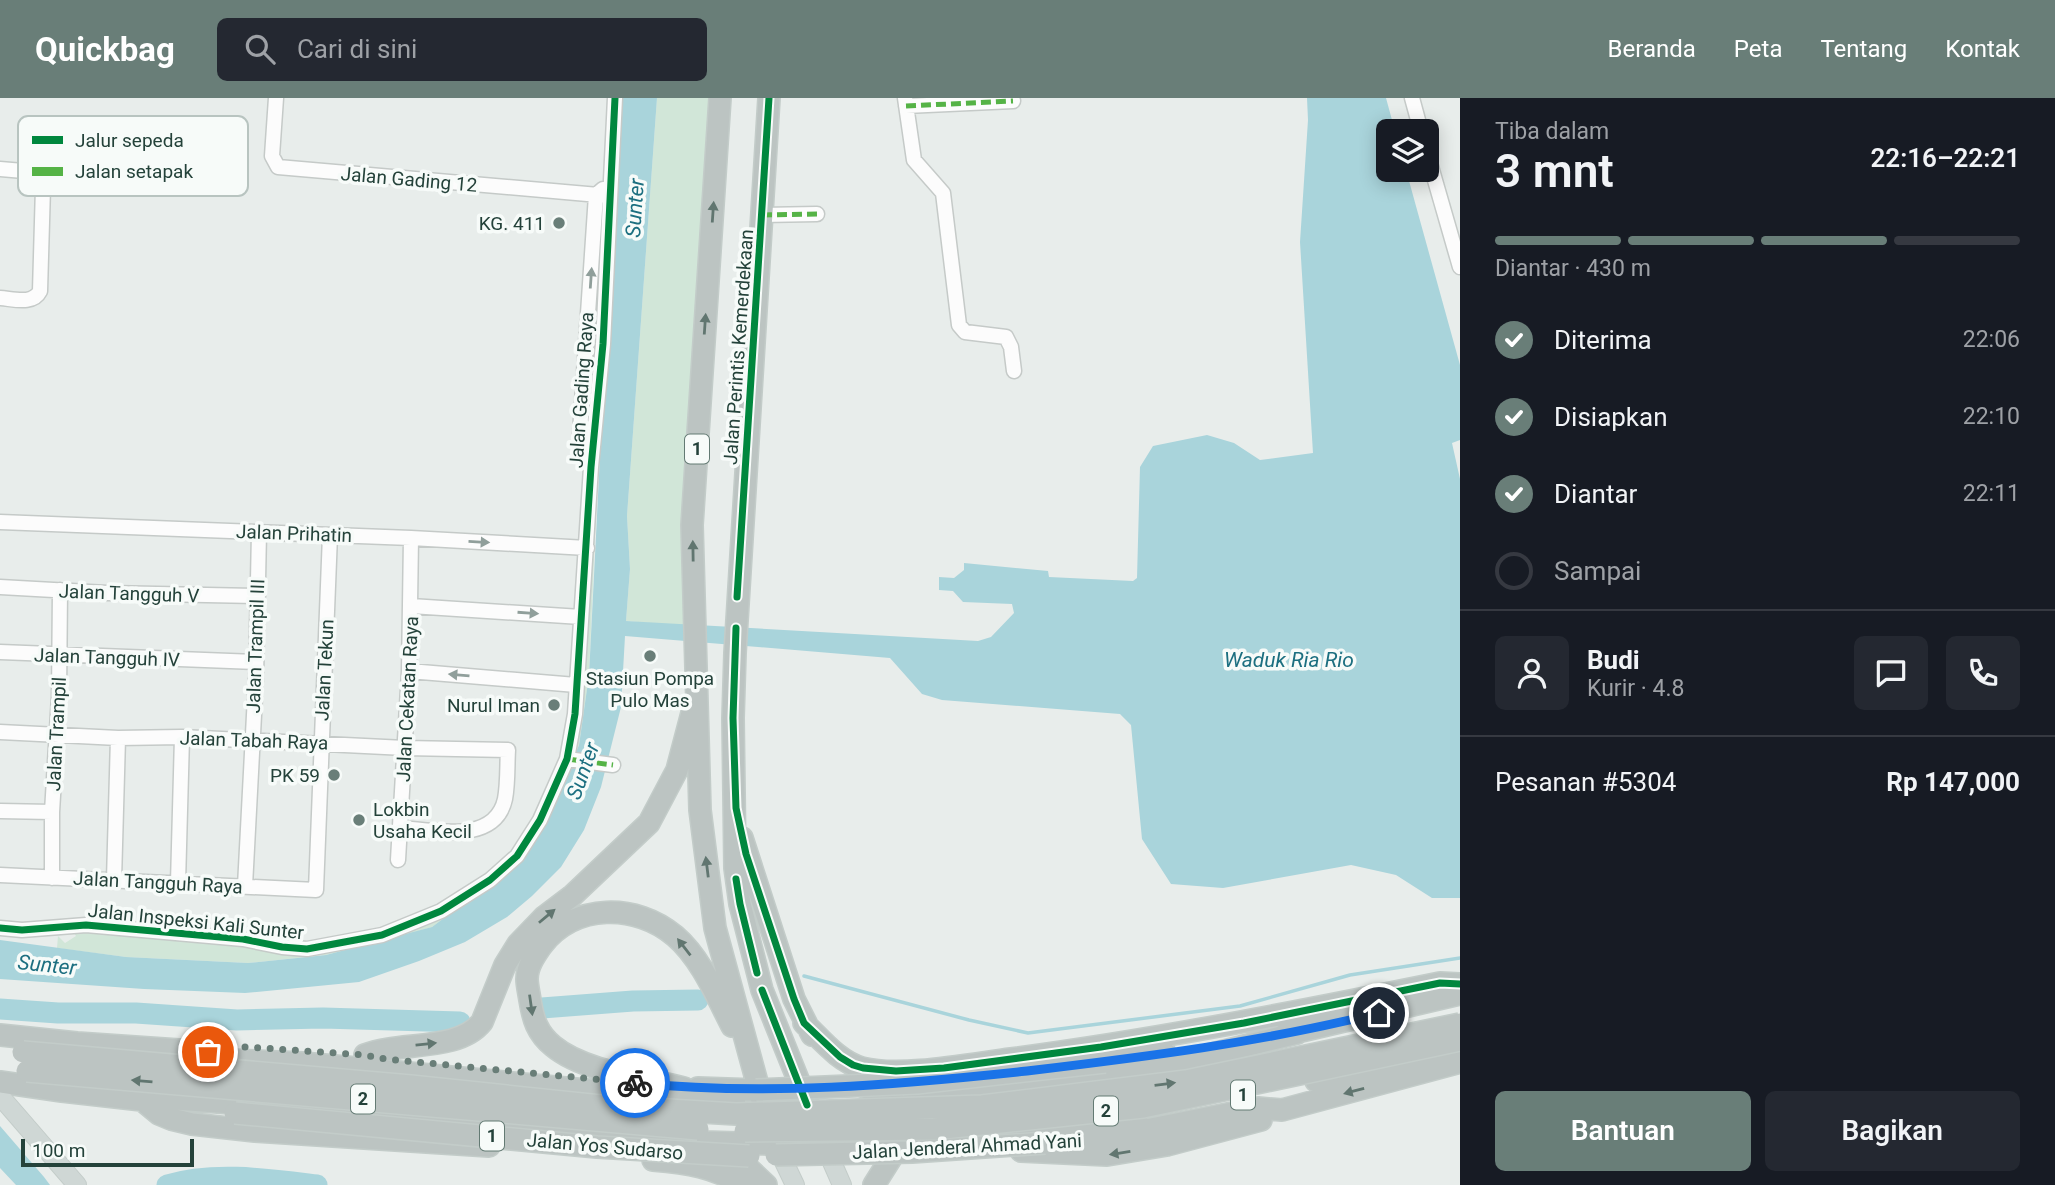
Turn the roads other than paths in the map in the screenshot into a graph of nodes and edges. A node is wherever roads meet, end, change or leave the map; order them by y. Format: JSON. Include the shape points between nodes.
{"nodes":[{"id":1,"x":276,"y":98,"type":"edge"},
{"id":2,"x":615,"y":98,"type":"edge"},
{"id":3,"x":720,"y":98,"type":"edge"},
{"id":4,"x":769,"y":98,"type":"edge"},
{"id":5,"x":1412,"y":98,"type":"edge"},
{"id":6,"x":1013,"y":101,"type":"dead end"},
{"id":7,"x":905,"y":102,"type":"edge"},
{"id":8,"x":1418,"y":119,"type":"edge"},
{"id":9,"x":0,"y":169,"type":"edge"},
{"id":10,"x":18,"y":171,"type":"edge"},
{"id":11,"x":1436,"y":182,"type":"edge"},
{"id":12,"x":605,"y":192,"type":"junction"},
{"id":13,"x":43,"y":196,"type":"edge"},
{"id":14,"x":817,"y":214,"type":"dead end"},
{"id":15,"x":762,"y":215,"type":"junction"},
{"id":16,"x":1460,"y":267,"type":"edge"},
{"id":17,"x":0,"y":298,"type":"edge"},
{"id":18,"x":1014,"y":371,"type":"dead end"},
{"id":19,"x":0,"y":522,"type":"edge"},
{"id":20,"x":259,"y":531,"type":"junction"},
{"id":21,"x":330,"y":535,"type":"junction"},
{"id":22,"x":411,"y":538,"type":"junction"},
{"id":23,"x":587,"y":548,"type":"junction"},
{"id":24,"x":0,"y":587,"type":"edge"},
{"id":25,"x":60,"y":590,"type":"junction"},
{"id":26,"x":258,"y":596,"type":"junction"},
{"id":27,"x":411,"y":606,"type":"junction"},
{"id":28,"x":581,"y":617,"type":"junction"},
{"id":29,"x":0,"y":652,"type":"edge"},
{"id":30,"x":59,"y":656,"type":"junction"},
{"id":31,"x":256,"y":662,"type":"junction"},
{"id":32,"x":408,"y":671,"type":"junction"},
{"id":33,"x":696,"y":676,"type":"junction"},
{"id":34,"x":576,"y":685,"type":"junction"},
{"id":35,"x":0,"y":733,"type":"edge"},
{"id":36,"x":57,"y":735,"type":"junction"},
{"id":37,"x":182,"y":737,"type":"junction"},
{"id":38,"x":118,"y":738,"type":"junction"},
{"id":39,"x":251,"y":739,"type":"junction"},
{"id":40,"x":320,"y":742,"type":"junction"},
{"id":41,"x":405,"y":748,"type":"junction"},
{"id":42,"x":569,"y":759,"type":"junction"},
{"id":43,"x":611,"y":765,"type":"dead end"},
{"id":44,"x":736,"y":808,"type":"junction"},
{"id":45,"x":0,"y":811,"type":"edge"},
{"id":46,"x":52,"y":812,"type":"junction"},
{"id":47,"x":400,"y":828,"type":"junction"},
{"id":48,"x":398,"y":860,"type":"dead end"},
{"id":49,"x":0,"y":875,"type":"edge"},
{"id":50,"x":52,"y":877,"type":"junction"},
{"id":51,"x":114,"y":880,"type":"junction"},
{"id":52,"x":178,"y":883,"type":"junction"},
{"id":53,"x":245,"y":886,"type":"junction"},
{"id":54,"x":316,"y":890,"type":"joint"},
{"id":55,"x":0,"y":928,"type":"edge"},
{"id":56,"x":1460,"y":984,"type":"edge"},
{"id":57,"x":1460,"y":994,"type":"edge"},
{"id":58,"x":729,"y":996,"type":"junction"},
{"id":59,"x":804,"y":1023,"type":"junction"},
{"id":60,"x":1460,"y":1024,"type":"edge"},
{"id":61,"x":1297,"y":1033,"type":"junction"},
{"id":62,"x":0,"y":1035,"type":"edge"},
{"id":63,"x":1460,"y":1040,"type":"edge"},
{"id":64,"x":0,"y":1049,"type":"edge"},
{"id":65,"x":208,"y":1052,"type":"junction"},
{"id":66,"x":375,"y":1057,"type":"junction"},
{"id":67,"x":303,"y":1063,"type":"junction"},
{"id":68,"x":1452,"y":1064,"type":"edge"},
{"id":69,"x":0,"y":1069,"type":"edge"},
{"id":70,"x":0,"y":1082,"type":"edge"},
{"id":71,"x":684,"y":1088,"type":"junction"},
{"id":72,"x":0,"y":1096,"type":"edge"},
{"id":73,"x":760,"y":1097,"type":"junction"},
{"id":74,"x":142,"y":1100,"type":"junction"},
{"id":75,"x":894,"y":1100,"type":"junction"},
{"id":76,"x":807,"y":1105,"type":"junction"},
{"id":77,"x":301,"y":1108,"type":"junction"},
{"id":78,"x":1282,"y":1110,"type":"junction"},
{"id":79,"x":793,"y":1125,"type":"junction"},
{"id":80,"x":983,"y":1137,"type":"junction"},
{"id":81,"x":955,"y":1140,"type":"junction"},
{"id":82,"x":703,"y":1142,"type":"junction"},
{"id":83,"x":901,"y":1142,"type":"junction"},
{"id":84,"x":824,"y":1144,"type":"junction"},
{"id":85,"x":776,"y":1150,"type":"junction"},
{"id":86,"x":1019,"y":1151,"type":"junction"},
{"id":87,"x":77,"y":1185,"type":"edge"},
{"id":88,"x":744,"y":1185,"type":"edge"},
{"id":89,"x":766,"y":1185,"type":"edge"},
{"id":90,"x":795,"y":1185,"type":"edge"},
{"id":91,"x":842,"y":1185,"type":"edge"},
{"id":92,"x":874,"y":1185,"type":"edge"}],
"edges":[{"from":1,"to":12,"type":"street","name":"Jalan Gading 12","via":[[272,156],[278,167]]},
{"from":2,"to":12,"type":"street","name":"Jalan Gading Raya"},
{"from":33,"to":3,"type":"highway","name":"Jalan Perintis Kemerdekaan","number":"1","one_way":true,"via":[[693,497]]},
{"from":4,"to":15,"type":"highway","name":"Jalan Perintis Kemerdekaan"},
{"from":5,"to":8,"type":"street"},
{"from":6,"to":7,"type":"street"},
{"from":7,"to":18,"type":"street","via":[[914,159],[943,194],[959,325],[965,332],[1006,337]]},
{"from":9,"to":10,"type":"street"},
{"from":11,"to":16,"type":"street"},
{"from":12,"to":23,"type":"street","name":"Jalan Gading Raya","via":[[580,432],[591,467]]},
{"from":13,"to":17,"type":"street","via":[[40,291],[29,300]]},
{"from":14,"to":15,"type":"street"},
{"from":15,"to":44,"type":"highway","name":"Jalan Perintis Kemerdekaan","via":[[736,628]]},
{"from":19,"to":20,"type":"street","name":"Jalan Prihatin"},
{"from":20,"to":21,"type":"street","name":"Jalan Prihatin"},
{"from":20,"to":26,"type":"street","name":"Jalan Trampil III"},
{"from":21,"to":22,"type":"street","name":"Jalan Prihatin"},
{"from":21,"to":40,"type":"street","name":"Jalan Tekun"},
{"from":22,"to":23,"type":"street","name":"Jalan Prihatin","one_way":true},
{"from":22,"to":27,"type":"street","name":"Jalan Cekatan Raya"},
{"from":23,"to":28,"type":"street","name":"Jalan Gading Raya"},
{"from":24,"to":25,"type":"street","name":"Jalan Tangguh V"},
{"from":25,"to":26,"type":"street","name":"Jalan Tangguh V"},
{"from":25,"to":30,"type":"street","name":"Jalan Trampil"},
{"from":26,"to":31,"type":"street","name":"Jalan Trampil III"},
{"from":27,"to":28,"type":"street","one_way":true},
{"from":27,"to":32,"type":"street","name":"Jalan Cekatan Raya"},
{"from":28,"to":34,"type":"street","name":"Jalan Gading Raya"},
{"from":29,"to":30,"type":"street","name":"Jalan Tangguh IV"},
{"from":30,"to":31,"type":"street","name":"Jalan Tangguh IV"},
{"from":30,"to":36,"type":"street","name":"Jalan Trampil"},
{"from":31,"to":39,"type":"street","name":"Jalan Trampil III"},
{"from":34,"to":32,"type":"street","one_way":true},
{"from":32,"to":41,"type":"street","name":"Jalan Cekatan Raya"},
{"from":58,"to":33,"type":"highway","name":"Jalan Perintis Kemerdekaan","number":"1","one_way":true,"via":[[700,810]]},
{"from":66,"to":33,"type":"highway","one_way":true,"via":[[379,1049],[453,1040],[482,1022],[509,958],[528,933],[649,823],[677,771]]},
{"from":34,"to":42,"type":"street","name":"Jalan Inspeksi Kali Sunter"},
{"from":35,"to":36,"type":"street","name":"Jalan Tabah Raya"},
{"from":36,"to":38,"type":"street","name":"Jalan Tabah Raya"},
{"from":36,"to":46,"type":"street","name":"Jalan Trampil"},
{"from":37,"to":38,"type":"street","name":"Jalan Tabah Raya"},
{"from":37,"to":39,"type":"street","name":"Jalan Tabah Raya"},
{"from":37,"to":52,"type":"street"},
{"from":38,"to":51,"type":"street"},
{"from":39,"to":40,"type":"street","name":"Jalan Tabah Raya"},
{"from":39,"to":53,"type":"street","name":"Jalan Trampil III"},
{"from":40,"to":41,"type":"street","name":"Jalan Tabah Raya"},
{"from":40,"to":54,"type":"street","name":"Jalan Tekun"},
{"from":41,"to":47,"type":"street","name":"Jalan Cekatan Raya"},
{"from":41,"to":47,"type":"street","name":"Jalan Tabah Raya","via":[[508,750],[505,801],[484,825],[454,833]]},
{"from":42,"to":43,"type":"street"},
{"from":42,"to":55,"type":"street","name":"Jalan Inspeksi Kali Sunter","via":[[540,820],[505,868],[442,911],[382,935],[298,949],[243,939],[86,925]]},
{"from":44,"to":59,"type":"highway","via":[[776,948]]},
{"from":44,"to":76,"type":"highway","name":"Jalan Perintis Kemerdekaan","via":[[736,879],[742,912],[760,981]]},
{"from":45,"to":46,"type":"street"},
{"from":46,"to":50,"type":"street","name":"Jalan Trampil"},
{"from":47,"to":48,"type":"street","name":"Jalan Cekatan Raya"},
{"from":49,"to":50,"type":"street","name":"Jalan Tangguh Raya"},
{"from":50,"to":51,"type":"street","name":"Jalan Tangguh Raya"},
{"from":51,"to":52,"type":"street","name":"Jalan Tangguh Raya"},
{"from":52,"to":53,"type":"street","name":"Jalan Tangguh Raya"},
{"from":53,"to":54,"type":"street","name":"Jalan Tangguh Raya"},
{"from":56,"to":59,"type":"highway","via":[[1440,983],[1101,1047],[895,1071],[853,1065]]},
{"from":57,"to":61,"type":"highway"},
{"from":58,"to":71,"type":"highway","one_way":true,"via":[[677,937],[629,913],[601,911],[580,917],[548,938],[531,962],[527,978],[533,1021],[555,1048],[602,1068]]},
{"from":58,"to":73,"type":"highway"},
{"from":59,"to":75,"type":"highway","via":[[843,1075]]},
{"from":64,"to":60,"type":"highway","number":"2","one_way":true,"bridge":true,"via":[[600,1106],[736,1114],[982,1107],[1186,1081]]},
{"from":61,"to":73,"type":"highway","bridge":true,"via":[[1105,1062]]},
{"from":61,"to":75,"type":"highway","via":[[1108,1080]]},
{"from":62,"to":65,"type":"highway"},
{"from":63,"to":69,"type":"highway","number":"2","one_way":true,"bridge":true,"via":[[1143,1107],[934,1129],[836,1132],[698,1129]]},
{"from":65,"to":66,"type":"highway","via":[[232,1046]]},
{"from":65,"to":67,"type":"highway","via":[[229,1060]]},
{"from":66,"to":71,"type":"highway"},
{"from":67,"to":73,"type":"highway","via":[[732,1104]]},
{"from":67,"to":77,"type":"highway","via":[[312,1087]]},
{"from":68,"to":78,"type":"highway","name":"Jalan Jenderal Ahmad Yani","number":"1","one_way":true},
{"from":68,"to":80,"type":"highway","name":"Jalan Jenderal Ahmad Yani","number":"1","via":[[1428,1059],[1099,1123]]},
{"from":70,"to":74,"type":"highway","name":"Jalan Yos Sudarso","number":"1"},
{"from":71,"to":73,"type":"highway"},
{"from":72,"to":87,"type":"main road"},
{"from":73,"to":76,"type":"highway"},
{"from":73,"to":79,"type":"highway"},
{"from":73,"to":85,"type":"highway"},
{"from":74,"to":77,"type":"highway","name":"Jalan Yos Sudarso","number":"1"},
{"from":74,"to":85,"type":"highway","name":"Jalan Yos Sudarso","number":"1","bridge":true,"via":[[174,1108],[597,1147]]},
{"from":74,"to":88,"type":"highway","via":[[159,1114],[192,1124],[675,1161],[719,1171]]},
{"from":75,"to":76,"type":"highway"},
{"from":76,"to":79,"type":"highway"},
{"from":76,"to":84,"type":"highway","name":"Jalan Perintis Kemerdekaan"},
{"from":77,"to":82,"type":"highway","name":"Jalan Yos Sudarso","number":"1"},
{"from":78,"to":85,"type":"highway","name":"Jalan Jenderal Ahmad Yani","number":"1","bridge":true,"via":[[1258,1108],[1110,1137],[1045,1143],[912,1152]]},
{"from":78,"to":86,"type":"highway","one_way":true,"via":[[1259,1121],[1167,1146],[1107,1154]]},
{"from":79,"to":84,"type":"highway"},
{"from":79,"to":85,"type":"highway"},
{"from":80,"to":81,"type":"highway","name":"Jalan Jenderal Ahmad Yani","number":"1"},
{"from":80,"to":86,"type":"highway"},
{"from":81,"to":83,"type":"highway","name":"Jalan Jenderal Ahmad Yani","number":"1"},
{"from":81,"to":86,"type":"highway","via":[[970,1154]]},
{"from":82,"to":85,"type":"highway","name":"Jalan Yos Sudarso","number":"1"},
{"from":82,"to":89,"type":"highway","via":[[748,1168]]},
{"from":83,"to":84,"type":"highway","name":"Jalan Jenderal Ahmad Yani","number":"1"},
{"from":83,"to":92,"type":"highway"},
{"from":84,"to":85,"type":"highway","name":"Jalan Jenderal Ahmad Yani","number":"1"},
{"from":84,"to":91,"type":"main road"},
{"from":85,"to":90,"type":"main road"}]}
